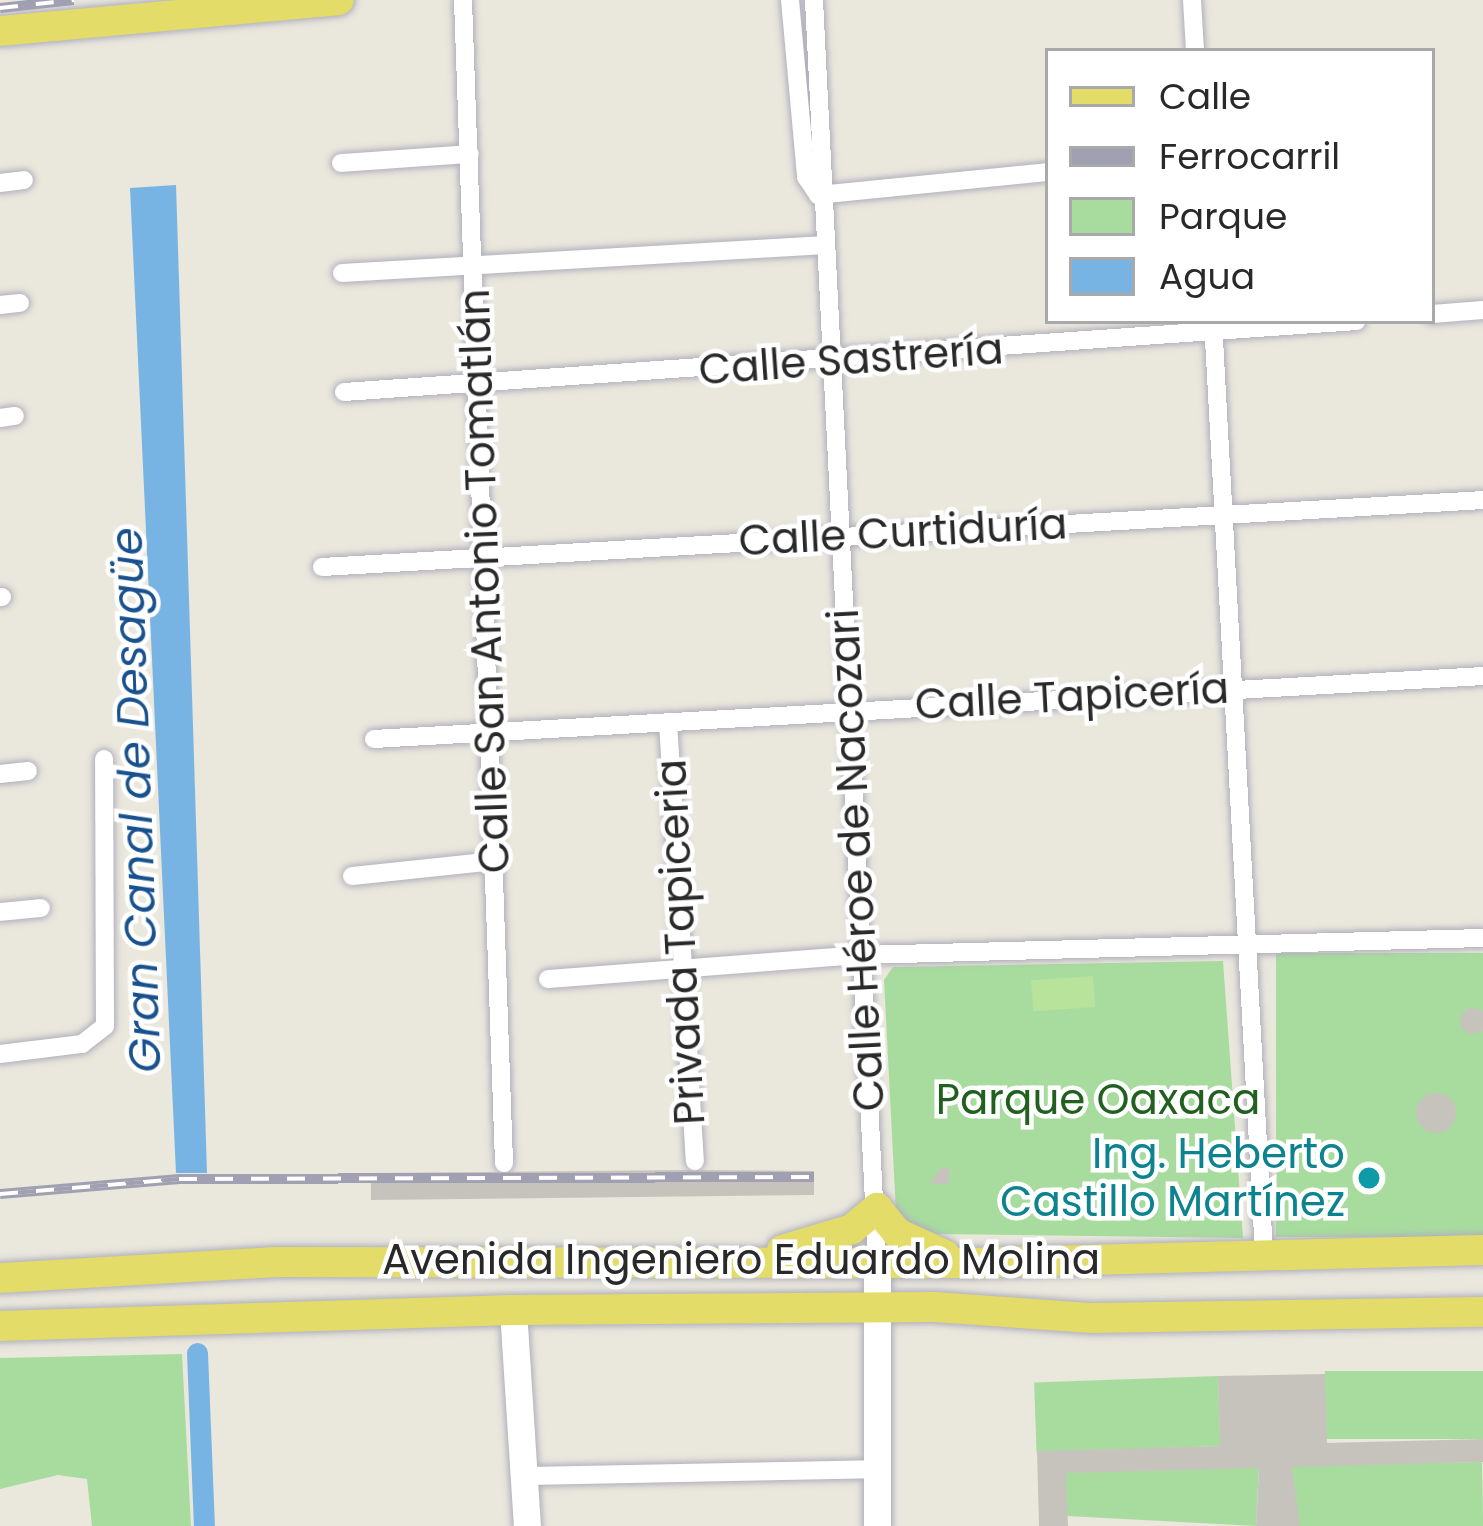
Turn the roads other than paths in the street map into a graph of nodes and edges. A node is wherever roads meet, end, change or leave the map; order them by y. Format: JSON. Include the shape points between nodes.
{"nodes":[{"id":1,"x":339,"y":0,"type":"edge"},
{"id":2,"x":463,"y":0,"type":"edge"},
{"id":3,"x":790,"y":0,"type":"edge"},
{"id":4,"x":814,"y":0,"type":"edge"},
{"id":5,"x":1192,"y":0,"type":"edge"},
{"id":6,"x":0,"y":32,"type":"edge"},
{"id":7,"x":1195,"y":48,"type":"edge"},
{"id":8,"x":470,"y":154,"type":"junction"},
{"id":9,"x":341,"y":163,"type":"dead end"},
{"id":10,"x":1045,"y":172,"type":"edge"},
{"id":11,"x":24,"y":180,"type":"dead end"},
{"id":12,"x":0,"y":183,"type":"edge"},
{"id":13,"x":818,"y":195,"type":"junction"},
{"id":14,"x":821,"y":245,"type":"junction"},
{"id":15,"x":474,"y":266,"type":"junction"},
{"id":16,"x":341,"y":273,"type":"dead end"},
{"id":17,"x":1483,"y":310,"type":"edge"},
{"id":18,"x":1435,"y":314,"type":"edge"},
{"id":19,"x":1286,"y":324,"type":"edge"},
{"id":20,"x":1214,"y":327,"type":"edge"},
{"id":21,"x":828,"y":362,"type":"junction"},
{"id":22,"x":478,"y":383,"type":"junction"},
{"id":23,"x":344,"y":392,"type":"dead end"},
{"id":24,"x":1483,"y":500,"type":"edge"},
{"id":25,"x":1226,"y":514,"type":"junction"},
{"id":26,"x":838,"y":537,"type":"junction"},
{"id":27,"x":485,"y":555,"type":"junction"},
{"id":28,"x":322,"y":567,"type":"dead end"},
{"id":29,"x":1483,"y":676,"type":"edge"},
{"id":30,"x":1237,"y":687,"type":"junction"},
{"id":31,"x":848,"y":709,"type":"junction"},
{"id":32,"x":668,"y":722,"type":"junction"},
{"id":33,"x":492,"y":731,"type":"junction"},
{"id":34,"x":374,"y":739,"type":"dead end"},
{"id":35,"x":104,"y":759,"type":"dead end"},
{"id":36,"x":28,"y":771,"type":"dead end"},
{"id":37,"x":0,"y":773,"type":"edge"},
{"id":38,"x":495,"y":861,"type":"junction"},
{"id":39,"x":352,"y":876,"type":"dead end"},
{"id":40,"x":41,"y":908,"type":"dead end"},
{"id":41,"x":0,"y":912,"type":"edge"},
{"id":42,"x":1483,"y":938,"type":"edge"},
{"id":43,"x":1250,"y":945,"type":"junction"},
{"id":44,"x":862,"y":955,"type":"junction"},
{"id":45,"x":681,"y":968,"type":"junction"},
{"id":46,"x":548,"y":980,"type":"dead end"},
{"id":47,"x":0,"y":1054,"type":"edge"},
{"id":48,"x":695,"y":1161,"type":"dead end"},
{"id":49,"x":504,"y":1162,"type":"dead end"},
{"id":50,"x":877,"y":1208,"type":"junction"},
{"id":51,"x":1483,"y":1250,"type":"edge"},
{"id":52,"x":1264,"y":1255,"type":"junction"},
{"id":53,"x":753,"y":1259,"type":"junction"},
{"id":54,"x":877,"y":1260,"type":"junction"},
{"id":55,"x":968,"y":1263,"type":"junction"},
{"id":56,"x":0,"y":1278,"type":"edge"},
{"id":57,"x":878,"y":1307,"type":"junction"},
{"id":58,"x":513,"y":1310,"type":"junction"},
{"id":59,"x":1483,"y":1312,"type":"edge"},
{"id":60,"x":0,"y":1326,"type":"edge"},
{"id":61,"x":876,"y":1469,"type":"junction"},
{"id":62,"x":524,"y":1476,"type":"junction"},
{"id":63,"x":527,"y":1526,"type":"edge"},
{"id":64,"x":878,"y":1526,"type":"edge"}],
"edges":[{"from":1,"to":6,"type":"main road"},
{"from":2,"to":8,"type":"street","name":"Calle San Antonio Tomatlán"},
{"from":3,"to":13,"type":"street","name":"Calle Héroe de Nacozari","via":[[806,177]]},
{"from":4,"to":13,"type":"street","name":"Calle Héroe de Nacozari","via":[[827,177]]},
{"from":5,"to":7,"type":"street"},
{"from":8,"to":9,"type":"street"},
{"from":8,"to":15,"type":"street","name":"Calle San Antonio Tomatlán"},
{"from":10,"to":13,"type":"street"},
{"from":11,"to":12,"type":"street"},
{"from":13,"to":14,"type":"street","name":"Calle Héroe de Nacozari"},
{"from":14,"to":15,"type":"street"},
{"from":14,"to":21,"type":"street","name":"Calle Héroe de Nacozari"},
{"from":15,"to":16,"type":"street"},
{"from":15,"to":22,"type":"street","name":"Calle San Antonio Tomatlán"},
{"from":17,"to":18,"type":"street"},
{"from":19,"to":20,"type":"street","name":"Calle Sastrería"},
{"from":20,"to":21,"type":"street","name":"Calle Sastrería"},
{"from":20,"to":25,"type":"street"},
{"from":21,"to":22,"type":"street","name":"Calle Sastrería"},
{"from":21,"to":26,"type":"street","name":"Calle Héroe de Nacozari"},
{"from":22,"to":23,"type":"street","name":"Calle Sastrería"},
{"from":22,"to":27,"type":"street","name":"Calle San Antonio Tomatlán"},
{"from":24,"to":25,"type":"street","name":"Calle Curtiduría"},
{"from":25,"to":26,"type":"street","name":"Calle Curtiduría"},
{"from":25,"to":30,"type":"street"},
{"from":26,"to":27,"type":"street","name":"Calle Curtiduría"},
{"from":26,"to":31,"type":"street","name":"Calle Héroe de Nacozari"},
{"from":27,"to":28,"type":"street","name":"Calle Curtiduría"},
{"from":27,"to":33,"type":"street","name":"Calle San Antonio Tomatlán"},
{"from":29,"to":30,"type":"street","name":"Calle Tapicería"},
{"from":30,"to":31,"type":"street","name":"Calle Tapicería"},
{"from":30,"to":43,"type":"street"},
{"from":31,"to":32,"type":"street","name":"Calle Tapicería"},
{"from":31,"to":44,"type":"street","name":"Calle Héroe de Nacozari"},
{"from":32,"to":33,"type":"street","name":"Calle Tapicería"},
{"from":32,"to":45,"type":"street","name":"Privada Tapiceria"},
{"from":33,"to":34,"type":"street","name":"Calle Tapicería"},
{"from":33,"to":38,"type":"street","name":"Calle San Antonio Tomatlán"},
{"from":35,"to":47,"type":"street","via":[[105,1026],[97,1038],[64,1047]]},
{"from":36,"to":37,"type":"street"},
{"from":38,"to":39,"type":"street"},
{"from":38,"to":49,"type":"street","name":"Calle San Antonio Tomatlán"},
{"from":40,"to":41,"type":"street"},
{"from":42,"to":43,"type":"street"},
{"from":43,"to":44,"type":"street"},
{"from":43,"to":52,"type":"street"},
{"from":44,"to":45,"type":"street"},
{"from":44,"to":50,"type":"street","name":"Calle Héroe de Nacozari"},
{"from":45,"to":46,"type":"street"},
{"from":45,"to":48,"type":"street","name":"Privada Tapiceria"},
{"from":50,"to":53,"type":"main road","via":[[852,1229]]},
{"from":50,"to":54,"type":"street","name":"Calle Héroe de Nacozari"},
{"from":50,"to":55,"type":"main road","via":[[910,1241]]},
{"from":51,"to":52,"type":"main road","name":"Avenida Ingeniero Eduardo Molina"},
{"from":52,"to":55,"type":"main road","name":"Avenida Ingeniero Eduardo Molina"},
{"from":53,"to":54,"type":"main road","name":"Avenida Ingeniero Eduardo Molina"},
{"from":53,"to":56,"type":"main road","name":"Avenida Ingeniero Eduardo Molina","via":[[275,1262]]},
{"from":54,"to":55,"type":"main road","name":"Avenida Ingeniero Eduardo Molina"},
{"from":54,"to":57,"type":"street","name":"Calle Héroe de Nacozari"},
{"from":57,"to":58,"type":"main road","name":"Avenida Ingeniero Eduardo Molina"},
{"from":57,"to":59,"type":"main road","name":"Avenida Ingeniero Eduardo Molina","via":[[1093,1318]]},
{"from":57,"to":61,"type":"street","name":"Calle Héroe de Nacozari"},
{"from":58,"to":60,"type":"main road","name":"Avenida Ingeniero Eduardo Molina"},
{"from":58,"to":62,"type":"street"},
{"from":61,"to":62,"type":"street"},
{"from":61,"to":64,"type":"street","name":"Calle Héroe de Nacozari"},
{"from":62,"to":63,"type":"street"}]}
